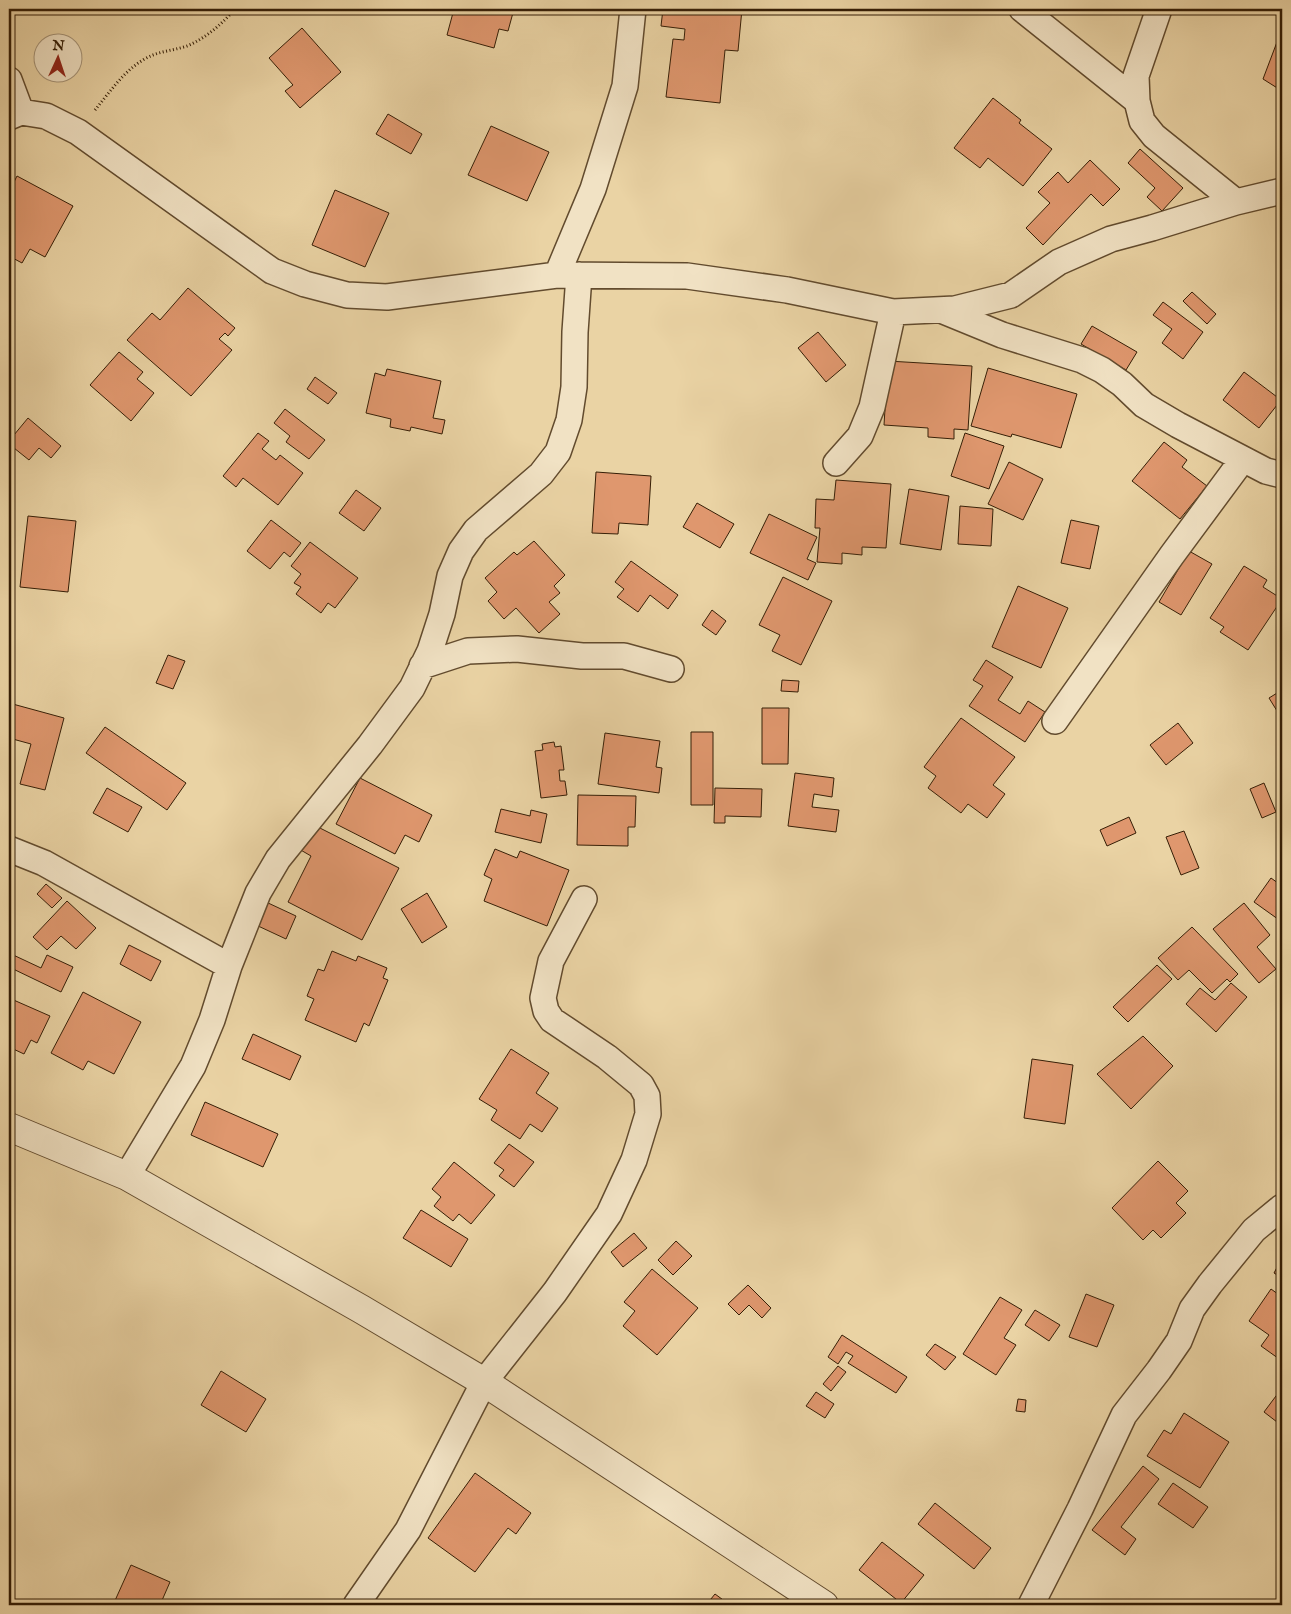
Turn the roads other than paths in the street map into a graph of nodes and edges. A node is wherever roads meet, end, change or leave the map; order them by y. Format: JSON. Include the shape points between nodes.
{"nodes":[{"id":1,"x":633,"y":9,"type":"edge"},
{"id":2,"x":1022,"y":9,"type":"edge"},
{"id":3,"x":1159,"y":9,"type":"edge"},
{"id":4,"x":9,"y":80,"type":"edge"},
{"id":5,"x":1137,"y":101,"type":"junction"},
{"id":6,"x":15,"y":114,"type":"edge"},
{"id":7,"x":1282,"y":191,"type":"edge"},
{"id":8,"x":1236,"y":202,"type":"junction"},
{"id":9,"x":568,"y":275,"type":"junction"},
{"id":10,"x":941,"y":310,"type":"junction"},
{"id":11,"x":893,"y":312,"type":"junction"},
{"id":12,"x":1243,"y":459,"type":"junction"},
{"id":13,"x":836,"y":464,"type":"dead end"},
{"id":14,"x":1282,"y":475,"type":"edge"},
{"id":15,"x":422,"y":666,"type":"junction"},
{"id":16,"x":671,"y":669,"type":"dead end"},
{"id":17,"x":1055,"y":721,"type":"dead end"},
{"id":18,"x":9,"y":849,"type":"edge"},
{"id":19,"x":584,"y":899,"type":"dead end"},
{"id":20,"x":229,"y":966,"type":"junction"},
{"id":21,"x":9,"y":1127,"type":"edge"},
{"id":22,"x":127,"y":1176,"type":"junction"},
{"id":23,"x":1282,"y":1207,"type":"edge"},
{"id":24,"x":484,"y":1382,"type":"junction"},
{"id":25,"x":356,"y":1605,"type":"edge"},
{"id":26,"x":824,"y":1605,"type":"edge"},
{"id":27,"x":1031,"y":1605,"type":"edge"}],
"edges":[{"from":1,"to":9,"type":"street","via":[[625,86]]},
{"from":2,"to":5,"type":"street"},
{"from":3,"to":5,"type":"street","via":[[1136,76]]},
{"from":4,"to":6,"type":"street"},
{"from":5,"to":8,"type":"street","via":[[1142,121],[1154,136]]},
{"from":6,"to":9,"type":"street","via":[[46,116],[78,132],[272,271],[305,284],[347,294],[388,297]]},
{"from":7,"to":8,"type":"street"},
{"from":8,"to":10,"type":"street","via":[[1111,239],[1059,262],[1011,294]]},
{"from":9,"to":11,"type":"street","via":[[686,276],[787,290]]},
{"from":9,"to":15,"type":"street","via":[[575,332],[574,387],[569,420],[558,452],[541,474],[476,530],[461,551]]},
{"from":10,"to":11,"type":"street"},
{"from":10,"to":12,"type":"street","via":[[1002,335],[1082,360],[1122,384],[1144,405]]},
{"from":11,"to":13,"type":"street","via":[[872,407],[860,436]]},
{"from":12,"to":14,"type":"street"},
{"from":12,"to":17,"type":"street"},
{"from":15,"to":16,"type":"street","via":[[468,651],[517,649],[582,656],[624,656]]},
{"from":15,"to":20,"type":"street","via":[[412,688],[370,746],[278,859],[258,892]]},
{"from":18,"to":20,"type":"street","via":[[44,863]]},
{"from":19,"to":24,"type":"street","via":[[550,961],[543,998],[546,1011],[552,1020],[607,1057],[641,1085],[647,1096],[648,1114],[634,1160],[609,1214],[555,1292]]},
{"from":20,"to":22,"type":"street","via":[[193,1066]]},
{"from":21,"to":22,"type":"street"},
{"from":22,"to":24,"type":"street"},
{"from":23,"to":27,"type":"street","via":[[1254,1230],[1210,1284],[1192,1309],[1179,1341],[1124,1416]]},
{"from":24,"to":25,"type":"street","via":[[408,1530]]},
{"from":24,"to":26,"type":"street"}]}
